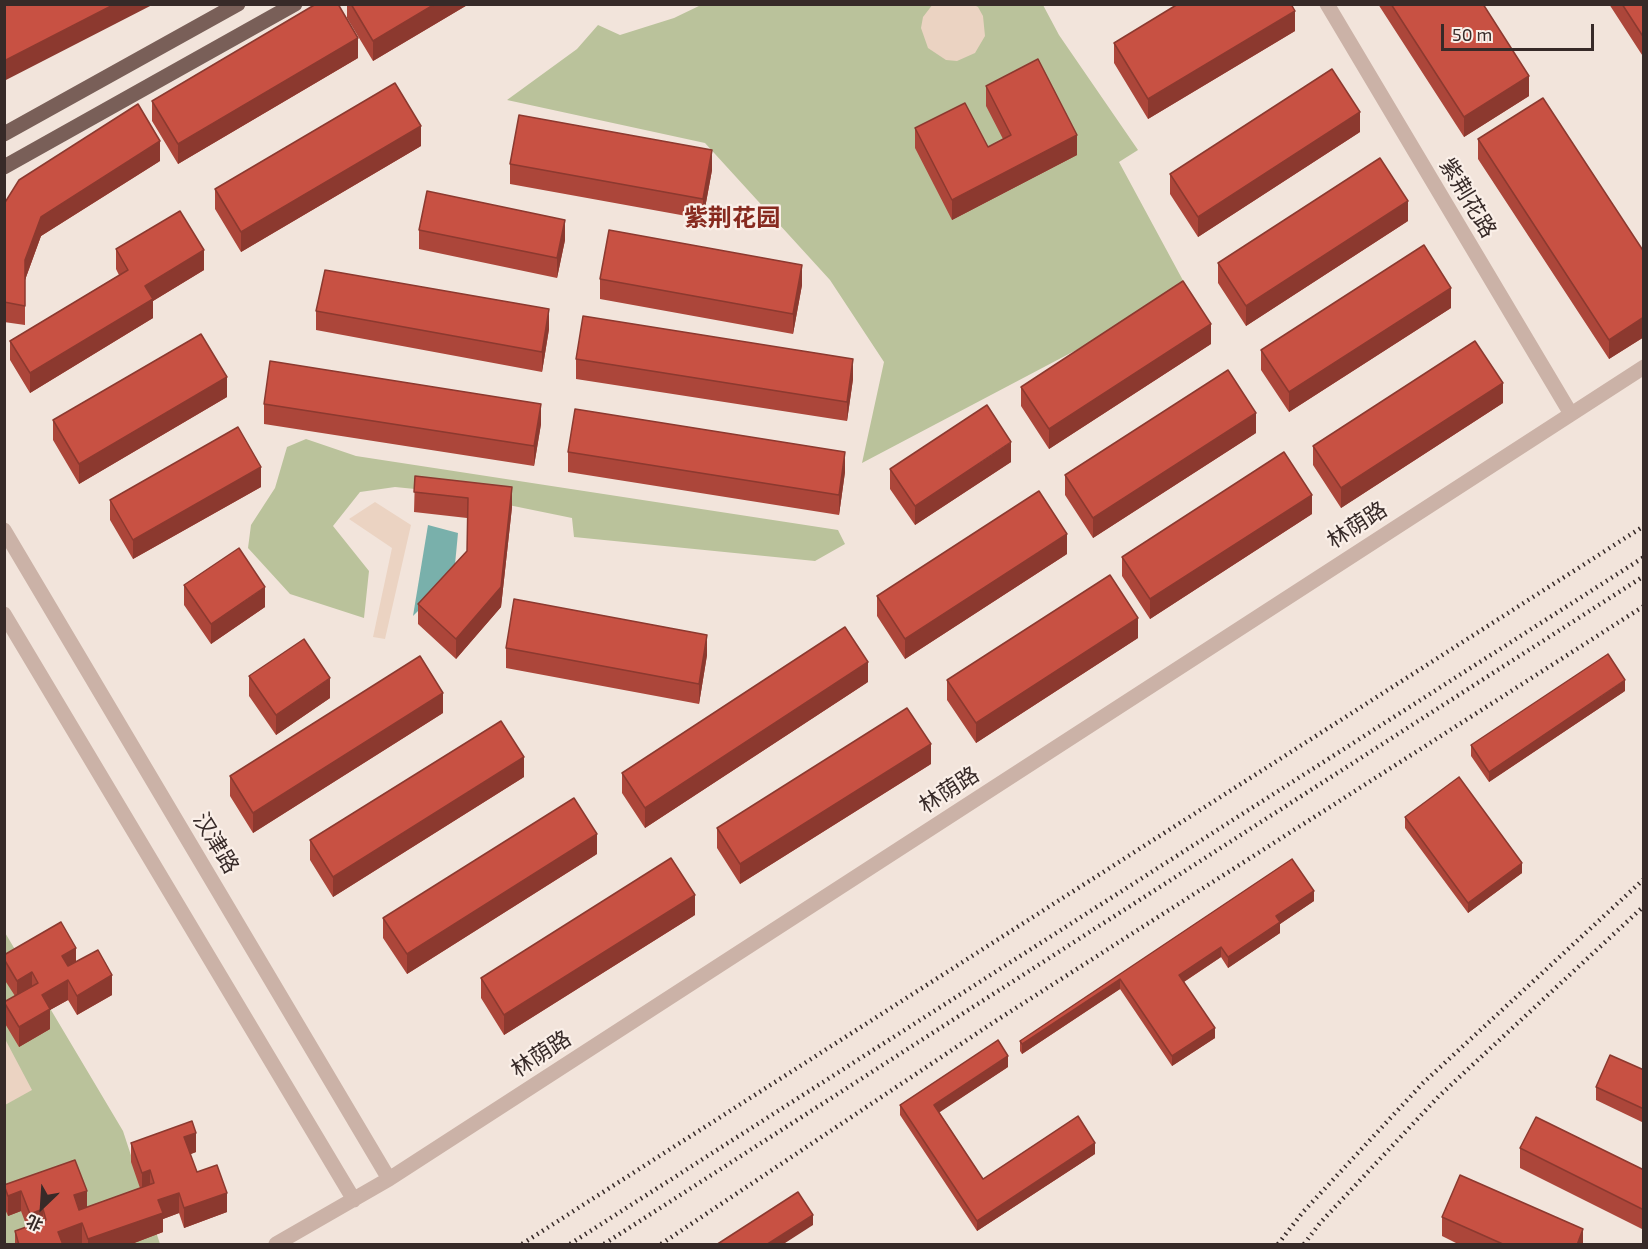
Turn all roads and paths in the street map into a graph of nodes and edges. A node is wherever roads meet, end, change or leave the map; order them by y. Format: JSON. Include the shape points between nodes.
{"nodes":[{"id":1,"x":238,"y":4,"type":"edge"},
{"id":2,"x":294,"y":4,"type":"edge"},
{"id":3,"x":1327,"y":4,"type":"edge"},
{"id":4,"x":4,"y":134,"type":"edge"},
{"id":5,"x":4,"y":167,"type":"edge"},
{"id":6,"x":1644,"y":367,"type":"edge"},
{"id":7,"x":1571,"y":414,"type":"junction"},
{"id":8,"x":4,"y":530,"type":"edge"},
{"id":9,"x":4,"y":614,"type":"edge"},
{"id":10,"x":389,"y":1179,"type":"junction"},
{"id":11,"x":354,"y":1200,"type":"junction"},
{"id":12,"x":276,"y":1245,"type":"edge"}],
"edges":[{"from":1,"to":4,"type":"main road"},
{"from":2,"to":5,"type":"main road"},
{"from":3,"to":7,"type":"street","name":"紫荆花路"},
{"from":6,"to":7,"type":"street","name":"林荫路"},
{"from":7,"to":10,"type":"street","name":"林荫路"},
{"from":8,"to":10,"type":"street","name":"汉津路"},
{"from":9,"to":11,"type":"street"},
{"from":10,"to":11,"type":"street","name":"林荫路"},
{"from":11,"to":12,"type":"street","name":"林荫路"}]}
